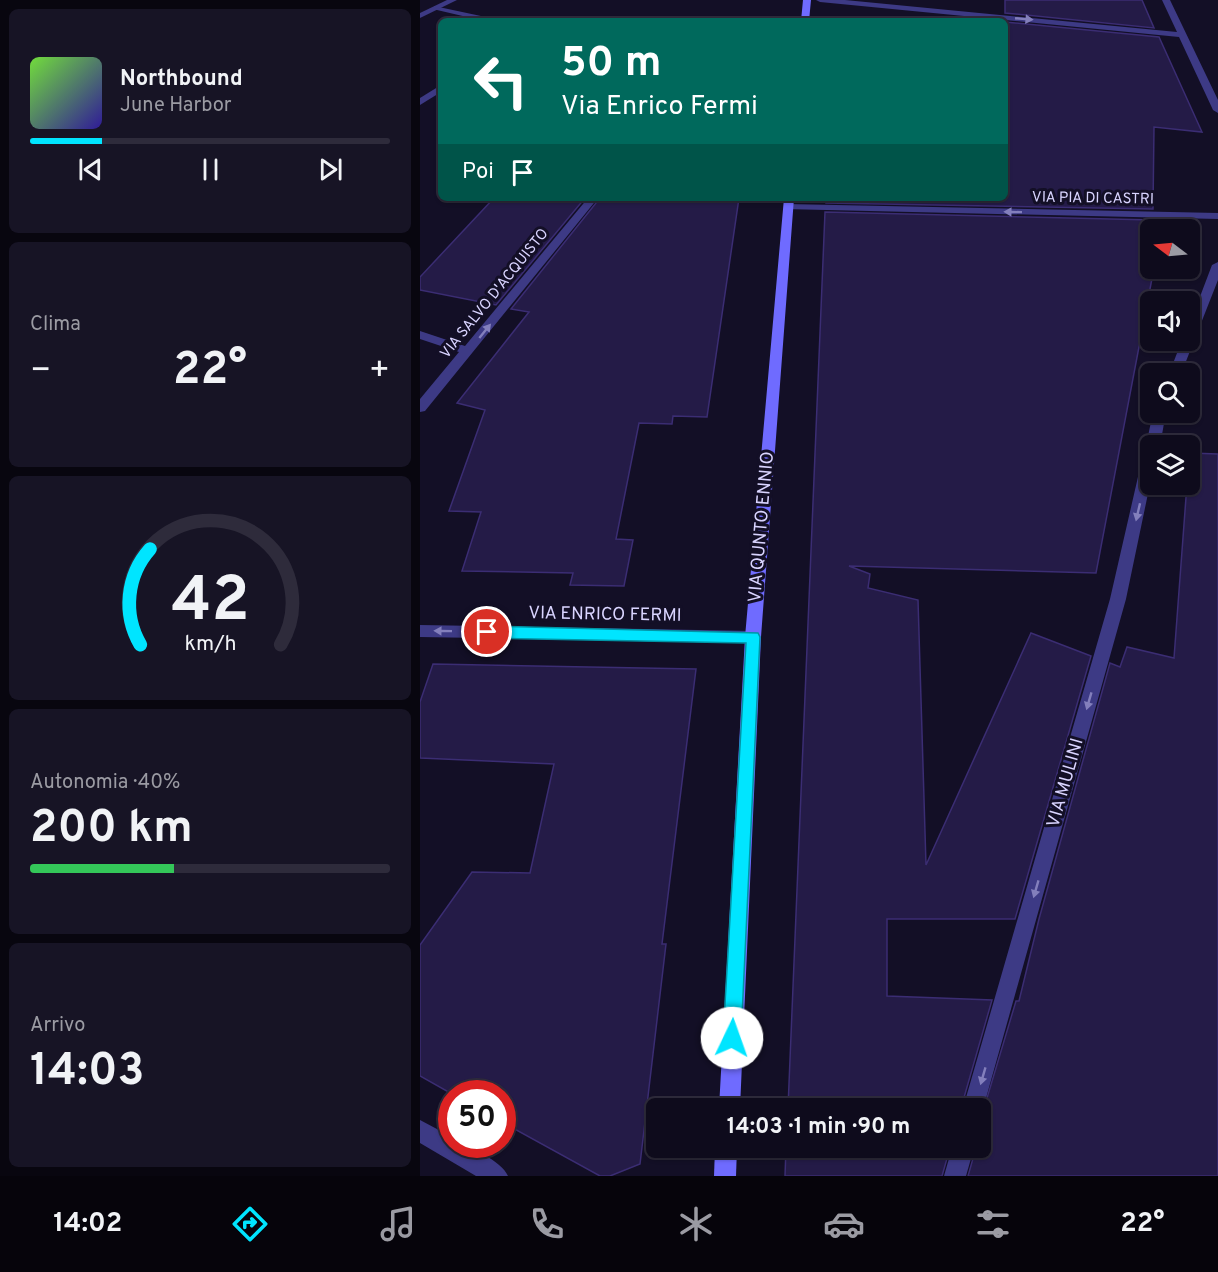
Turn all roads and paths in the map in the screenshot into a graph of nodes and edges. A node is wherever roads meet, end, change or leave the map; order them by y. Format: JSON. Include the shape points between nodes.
{"nodes":[{"id":1,"x":453,"y":0,"type":"edge"},
{"id":2,"x":807,"y":0,"type":"edge"},
{"id":3,"x":820,"y":0,"type":"edge"},
{"id":4,"x":1166,"y":0,"type":"edge"},
{"id":5,"x":437,"y":8,"type":"junction"},
{"id":6,"x":420,"y":16,"type":"edge"},
{"id":7,"x":482,"y":18,"type":"edge"},
{"id":8,"x":805,"y":18,"type":"edge"},
{"id":9,"x":1182,"y":34,"type":"junction"},
{"id":10,"x":438,"y":90,"type":"edge"},
{"id":11,"x":420,"y":102,"type":"edge"},
{"id":12,"x":1218,"y":110,"type":"edge"},
{"id":13,"x":591,"y":201,"type":"edge"},
{"id":14,"x":788,"y":202,"type":"edge"},
{"id":15,"x":1218,"y":216,"type":"edge"},
{"id":16,"x":1218,"y":265,"type":"edge"},
{"id":17,"x":1200,"y":311,"type":"edge"},
{"id":18,"x":420,"y":336,"type":"edge"},
{"id":19,"x":468,"y":351,"type":"junction"},
{"id":20,"x":420,"y":408,"type":"edge"},
{"id":21,"x":1141,"y":495,"type":"edge"},
{"id":22,"x":420,"y":631,"type":"edge"},
{"id":23,"x":753,"y":637,"type":"junction"},
{"id":24,"x":730,"y":1098,"type":"edge"},
{"id":25,"x":977,"y":1098,"type":"edge"},
{"id":26,"x":420,"y":1131,"type":"edge"},
{"id":27,"x":726,"y":1158,"type":"edge"},
{"id":28,"x":960,"y":1158,"type":"edge"},
{"id":29,"x":497,"y":1176,"type":"edge"},
{"id":30,"x":725,"y":1176,"type":"edge"},
{"id":31,"x":955,"y":1176,"type":"edge"}],
"edges":[{"from":1,"to":5,"type":"street"},
{"from":2,"to":8,"type":"main road"},
{"from":3,"to":9,"type":"street","one_way":true},
{"from":4,"to":9,"type":"street"},
{"from":5,"to":6,"type":"street"},
{"from":5,"to":7,"type":"street"},
{"from":9,"to":12,"type":"street"},
{"from":10,"to":11,"type":"street"},
{"from":19,"to":13,"type":"street","name":"VIA SALVO D'ACQUISTO","one_way":true},
{"from":15,"to":14,"type":"street","name":"VIA PIA DI CASTRI","one_way":true},
{"from":14,"to":23,"type":"main road","name":"VIA QUNTO ENNIO"},
{"from":16,"to":17,"type":"street"},
{"from":18,"to":19,"type":"street"},
{"from":19,"to":20,"type":"street","name":"VIA SALVO D'ACQUISTO"},
{"from":21,"to":25,"type":"street","name":"VIA MULINI","one_way":true,"via":[[1118,599]]},
{"from":23,"to":22,"type":"street","name":"VIA ENRICO FERMI","one_way":true},
{"from":23,"to":24,"type":"main road","name":"VIA QUNTO ENNIO"},
{"from":26,"to":29,"type":"street"},
{"from":27,"to":30,"type":"main road"},
{"from":28,"to":31,"type":"street"}]}
